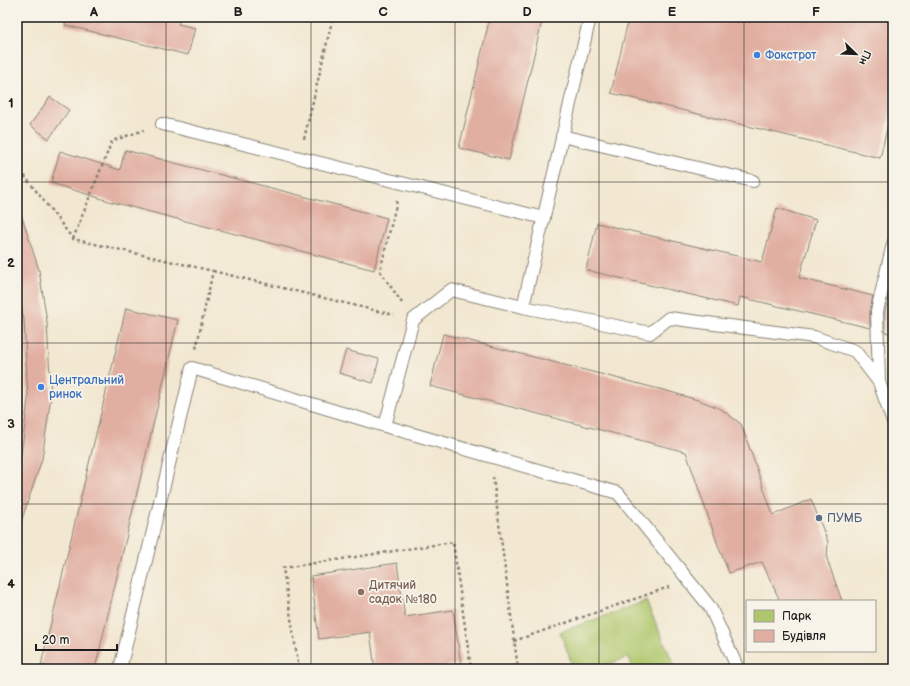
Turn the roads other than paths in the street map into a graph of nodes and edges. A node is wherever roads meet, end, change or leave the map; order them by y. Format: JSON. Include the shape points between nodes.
{"nodes":[{"id":1,"x":590,"y":17,"type":"edge"},
{"id":2,"x":162,"y":124,"type":"road end"},
{"id":3,"x":562,"y":136,"type":"junction"},
{"id":4,"x":754,"y":181,"type":"dead end"},
{"id":5,"x":544,"y":218,"type":"junction"},
{"id":6,"x":893,"y":244,"type":"edge"},
{"id":7,"x":523,"y":307,"type":"junction"},
{"id":8,"x":879,"y":382,"type":"junction"},
{"id":9,"x":893,"y":422,"type":"edge"},
{"id":10,"x":385,"y":426,"type":"junction"},
{"id":11,"x":120,"y":669,"type":"edge"},
{"id":12,"x":738,"y":669,"type":"edge"}],
"edges":[{"from":1,"to":3,"type":"lane"},
{"from":2,"to":5,"type":"lane"},
{"from":3,"to":4,"type":"lane"},
{"from":3,"to":5,"type":"lane"},
{"from":5,"to":7,"type":"lane"},
{"from":6,"to":8,"type":"lane","via":[[878,312]]},
{"from":7,"to":8,"type":"lane","via":[[650,333],[669,318],[814,337],[855,351]]},
{"from":7,"to":10,"type":"lane","via":[[451,290],[413,320]]},
{"from":8,"to":9,"type":"lane"},
{"from":10,"to":11,"type":"lane","via":[[192,368]]},
{"from":10,"to":12,"type":"lane","via":[[618,494],[710,607]]}]}
